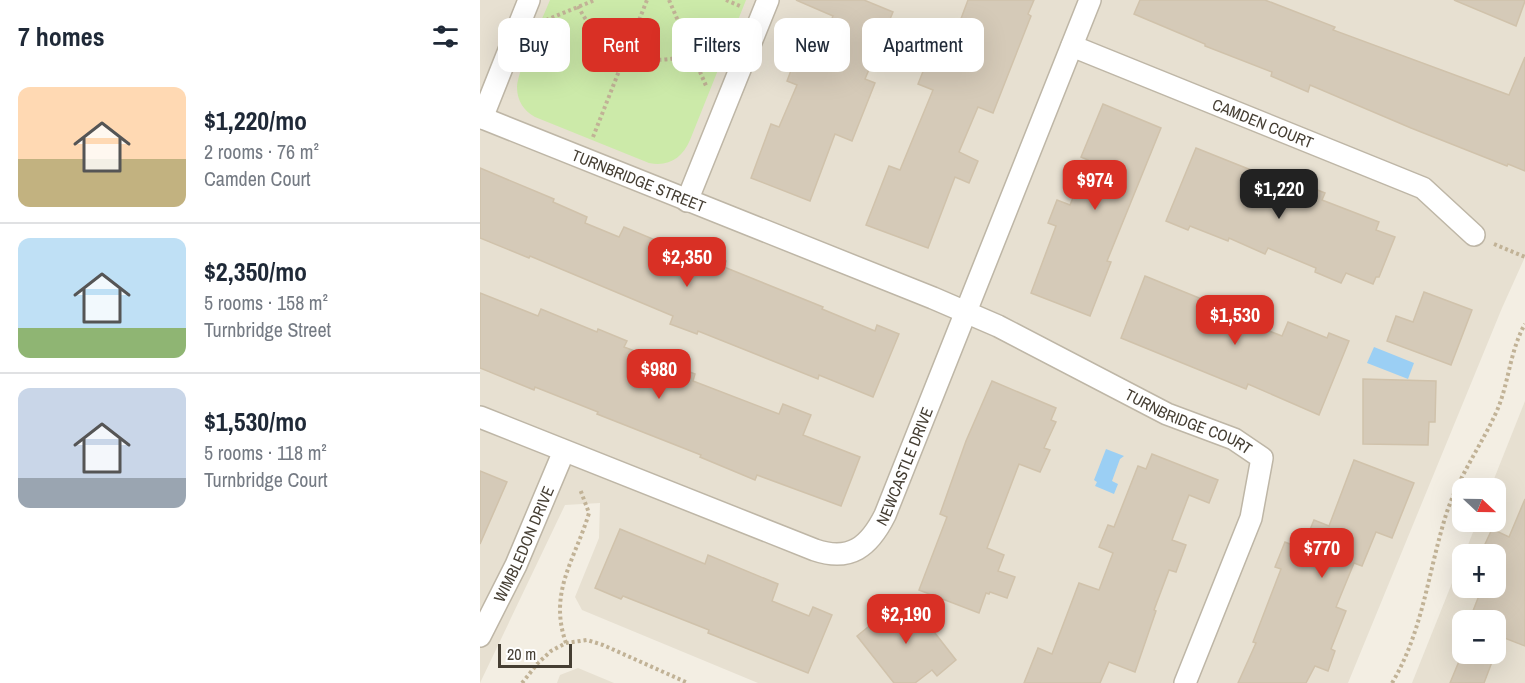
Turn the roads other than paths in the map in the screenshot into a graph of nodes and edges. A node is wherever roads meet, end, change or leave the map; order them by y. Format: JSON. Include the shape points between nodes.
{"nodes":[{"id":1,"x":529,"y":0,"type":"edge"},
{"id":2,"x":768,"y":0,"type":"edge"},
{"id":3,"x":1090,"y":0,"type":"edge"},
{"id":4,"x":1072,"y":46,"type":"junction"},
{"id":5,"x":481,"y":118,"type":"edge"},
{"id":6,"x":687,"y":201,"type":"junction"},
{"id":7,"x":1474,"y":235,"type":"road end"},
{"id":8,"x":966,"y":312,"type":"junction"},
{"id":9,"x":480,"y":417,"type":"edge"},
{"id":10,"x":564,"y":451,"type":"junction"},
{"id":11,"x":480,"y":636,"type":"edge"},
{"id":12,"x":1185,"y":683,"type":"edge"}],
"edges":[{"from":1,"to":5,"type":"street"},
{"from":2,"to":6,"type":"street"},
{"from":3,"to":4,"type":"street","name":"NEWCASTLE DRIVE"},
{"from":4,"to":7,"type":"street","name":"CAMDEN COURT","via":[[1423,188]]},
{"from":4,"to":8,"type":"street","name":"NEWCASTLE DRIVE"},
{"from":5,"to":6,"type":"street","name":"TURNBRIDGE STREET"},
{"from":6,"to":8,"type":"street","name":"TURNBRIDGE STREET"},
{"from":8,"to":10,"type":"street","name":"NEWCASTLE DRIVE","via":[[876,533],[852,553],[815,550]]},
{"from":8,"to":12,"type":"street","name":"TURNBRIDGE COURT","via":[[1167,414],[1234,439],[1262,458],[1251,518]]},
{"from":9,"to":10,"type":"street","name":"NEWCASTLE DRIVE"},
{"from":10,"to":11,"type":"street","name":"WIMBLEDON DRIVE","via":[[516,565]]}]}
